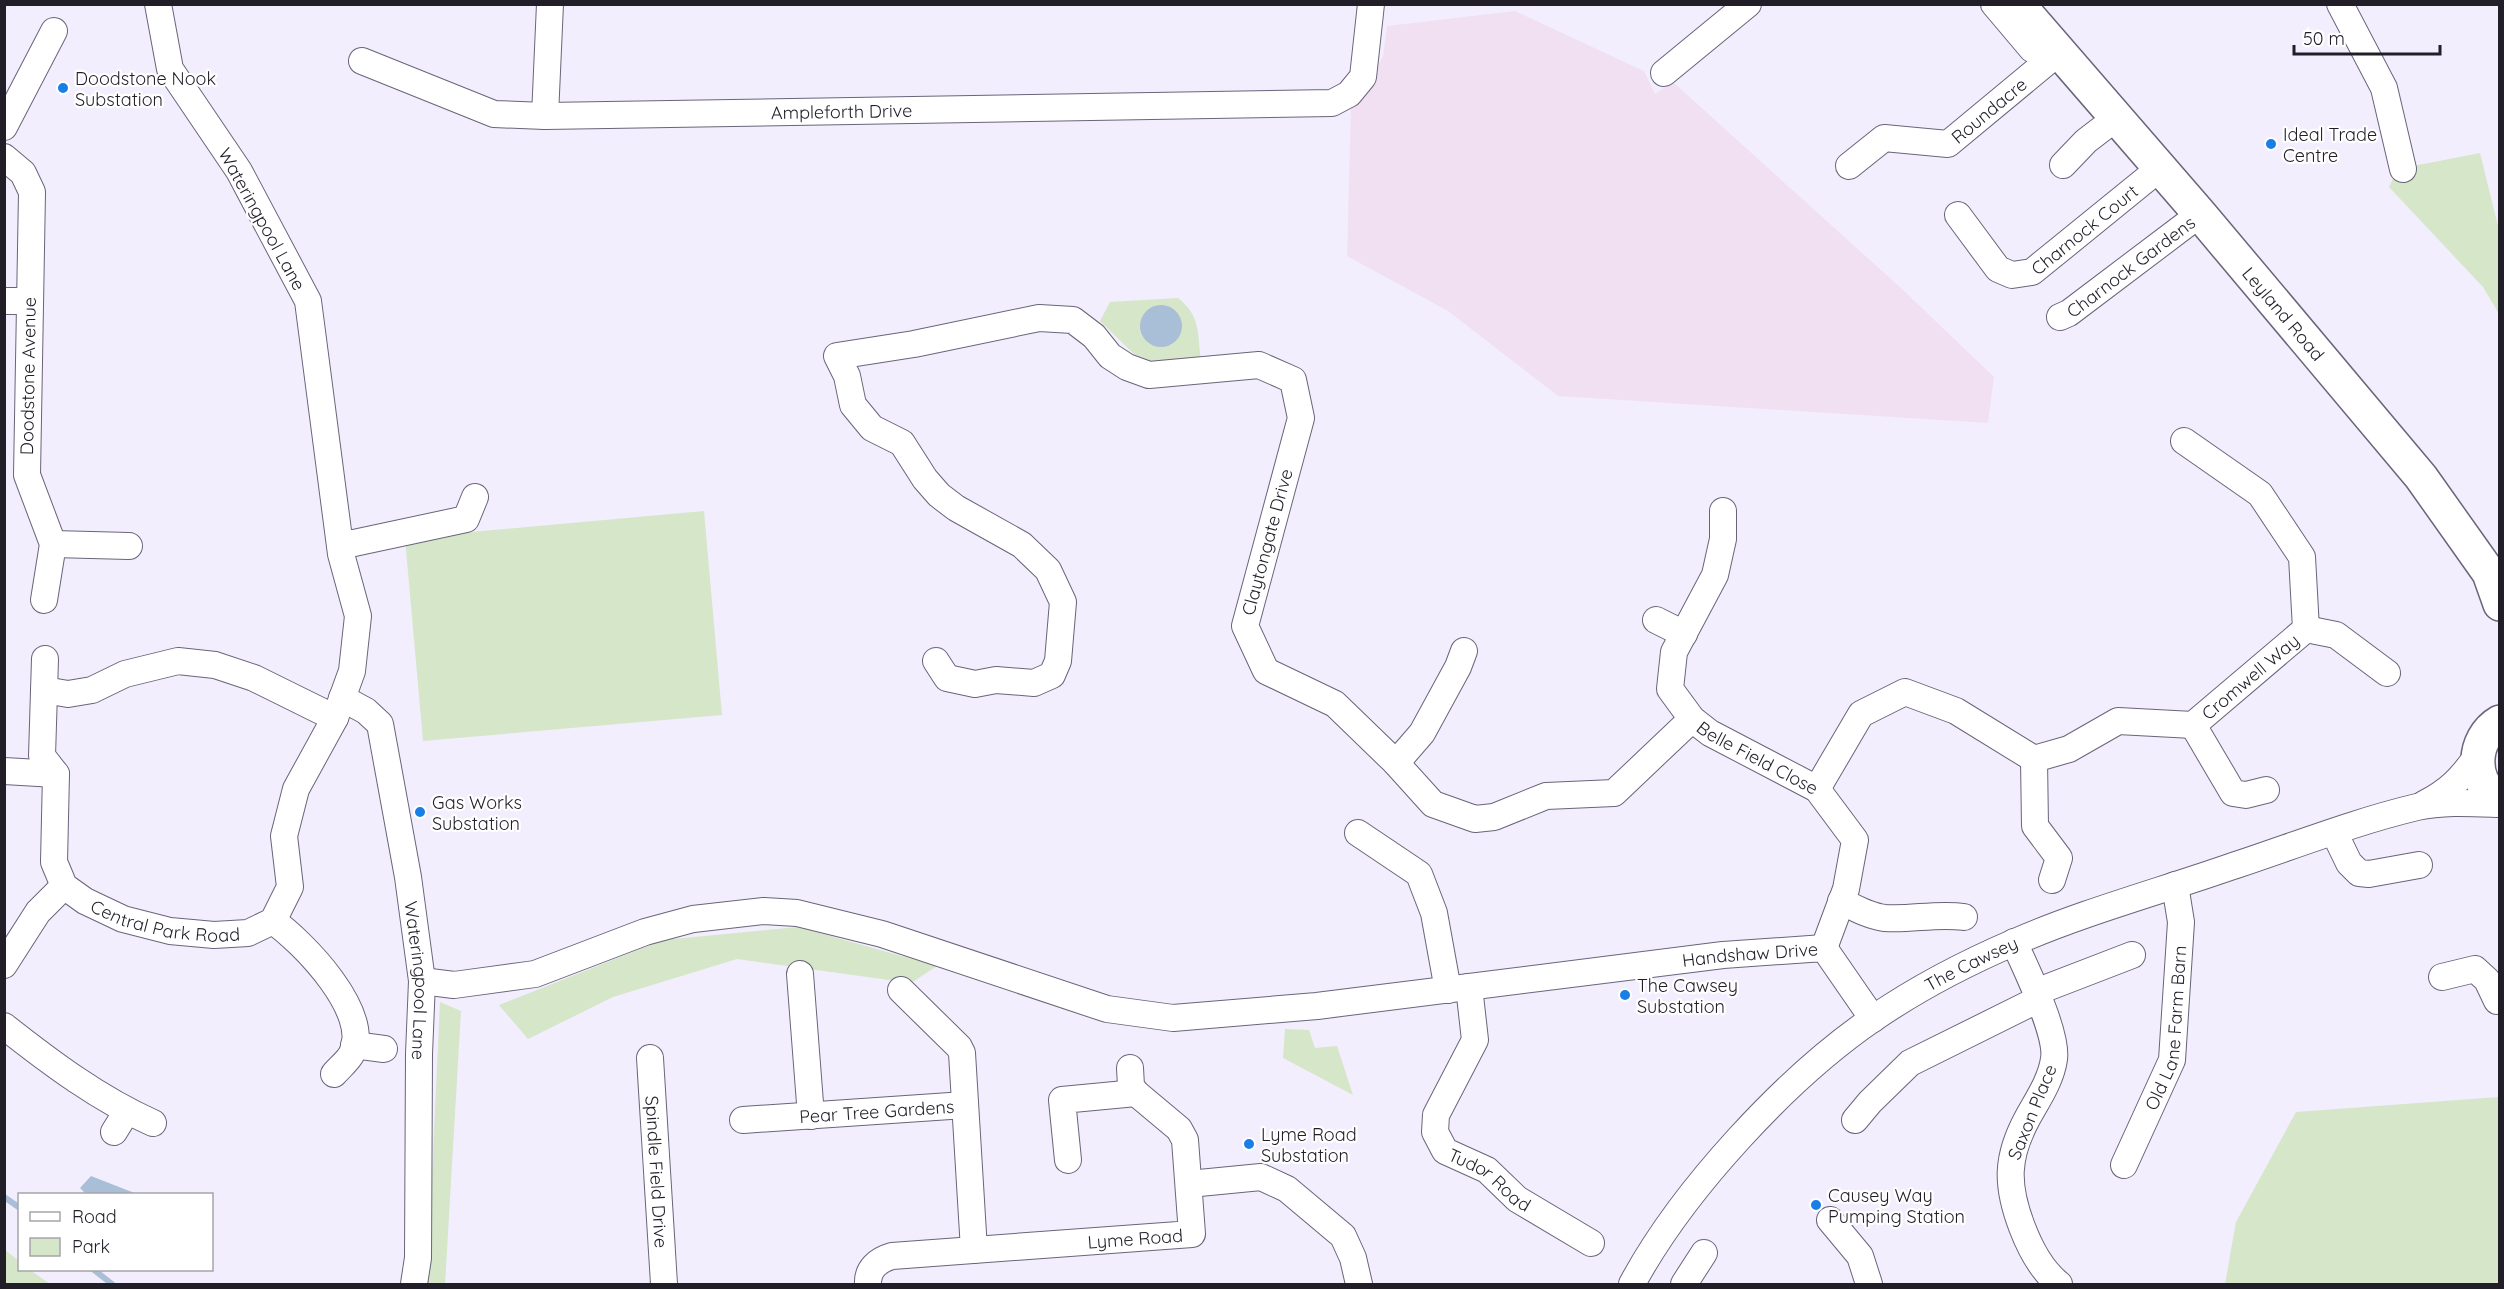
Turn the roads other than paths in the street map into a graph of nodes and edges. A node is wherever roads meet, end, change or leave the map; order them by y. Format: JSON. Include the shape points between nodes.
{"nodes":[{"id":1,"x":158,"y":4,"type":"edge"},
{"id":2,"x":550,"y":4,"type":"edge"},
{"id":3,"x":1371,"y":4,"type":"edge"},
{"id":4,"x":1748,"y":4,"type":"edge"},
{"id":5,"x":1994,"y":4,"type":"edge"},
{"id":6,"x":2018,"y":4,"type":"edge"},
{"id":7,"x":2340,"y":4,"type":"edge"},
{"id":8,"x":54,"y":31,"type":"dead end"},
{"id":9,"x":2052,"y":45,"type":"junction"},
{"id":10,"x":362,"y":61,"type":"dead end"},
{"id":11,"x":1664,"y":73,"type":"dead end"},
{"id":12,"x":545,"y":116,"type":"junction"},
{"id":13,"x":2116,"y":118,"type":"junction"},
{"id":14,"x":4,"y":127,"type":"edge"},
{"id":15,"x":4,"y":157,"type":"edge"},
{"id":16,"x":2063,"y":165,"type":"dead end"},
{"id":17,"x":1849,"y":166,"type":"dead end"},
{"id":18,"x":2160,"y":168,"type":"junction"},
{"id":19,"x":2403,"y":169,"type":"dead end"},
{"id":20,"x":1958,"y":214,"type":"dead end"},
{"id":21,"x":2200,"y":214,"type":"junction"},
{"id":22,"x":17,"y":301,"type":"edge"},
{"id":23,"x":2060,"y":317,"type":"dead end"},
{"id":24,"x":2184,"y":441,"type":"dead end"},
{"id":25,"x":475,"y":497,"type":"dead end"},
{"id":26,"x":1723,"y":511,"type":"dead end"},
{"id":27,"x":53,"y":544,"type":"junction"},
{"id":28,"x":129,"y":546,"type":"dead end"},
{"id":29,"x":341,"y":548,"type":"junction"},
{"id":30,"x":44,"y":600,"type":"dead end"},
{"id":31,"x":2499,"y":604,"type":"edge"},
{"id":32,"x":1656,"y":620,"type":"dead end"},
{"id":33,"x":2306,"y":629,"type":"junction"},
{"id":34,"x":1684,"y":634,"type":"junction"},
{"id":35,"x":1464,"y":651,"type":"dead end"},
{"id":36,"x":45,"y":660,"type":"dead end"},
{"id":37,"x":936,"y":661,"type":"dead end"},
{"id":38,"x":2387,"y":673,"type":"dead end"},
{"id":39,"x":44,"y":690,"type":"junction"},
{"id":40,"x":338,"y":708,"type":"junction"},
{"id":41,"x":2497,"y":717,"type":"edge"},
{"id":42,"x":1692,"y":719,"type":"junction"},
{"id":43,"x":2193,"y":724,"type":"junction"},
{"id":44,"x":2477,"y":756,"type":"junction"},
{"id":45,"x":2034,"y":759,"type":"junction"},
{"id":46,"x":1396,"y":763,"type":"junction"},
{"id":47,"x":4,"y":771,"type":"edge"},
{"id":48,"x":56,"y":774,"type":"junction"},
{"id":49,"x":1816,"y":789,"type":"junction"},
{"id":50,"x":2266,"y":790,"type":"dead end"},
{"id":51,"x":2499,"y":801,"type":"edge"},
{"id":52,"x":2418,"y":807,"type":"junction"},
{"id":53,"x":2334,"y":832,"type":"junction"},
{"id":54,"x":1358,"y":833,"type":"dead end"},
{"id":55,"x":2419,"y":865,"type":"dead end"},
{"id":56,"x":2052,"y":880,"type":"dead end"},
{"id":57,"x":2175,"y":885,"type":"junction"},
{"id":58,"x":64,"y":886,"type":"junction"},
{"id":59,"x":1841,"y":901,"type":"junction"},
{"id":60,"x":1964,"y":917,"type":"dead end"},
{"id":61,"x":273,"y":921,"type":"junction"},
{"id":62,"x":2014,"y":942,"type":"junction"},
{"id":63,"x":1824,"y":948,"type":"junction"},
{"id":64,"x":2133,"y":955,"type":"dead end"},
{"id":65,"x":4,"y":965,"type":"edge"},
{"id":66,"x":800,"y":974,"type":"dead end"},
{"id":67,"x":2442,"y":977,"type":"dead end"},
{"id":68,"x":422,"y":981,"type":"junction"},
{"id":69,"x":1459,"y":988,"type":"junction"},
{"id":70,"x":901,"y":990,"type":"dead end"},
{"id":71,"x":2038,"y":996,"type":"junction"},
{"id":72,"x":2499,"y":1000,"type":"edge"},
{"id":73,"x":1873,"y":1019,"type":"junction"},
{"id":74,"x":4,"y":1026,"type":"edge"},
{"id":75,"x":354,"y":1045,"type":"junction"},
{"id":76,"x":384,"y":1049,"type":"dead end"},
{"id":77,"x":650,"y":1058,"type":"dead end"},
{"id":78,"x":1130,"y":1068,"type":"dead end"},
{"id":79,"x":334,"y":1074,"type":"dead end"},
{"id":80,"x":1136,"y":1093,"type":"junction"},
{"id":81,"x":965,"y":1105,"type":"junction"},
{"id":82,"x":811,"y":1116,"type":"junction"},
{"id":83,"x":743,"y":1120,"type":"dead end"},
{"id":84,"x":1855,"y":1120,"type":"dead end"},
{"id":85,"x":153,"y":1123,"type":"dead end"},
{"id":86,"x":1068,"y":1160,"type":"dead end"},
{"id":87,"x":2124,"y":1165,"type":"dead end"},
{"id":88,"x":1189,"y":1184,"type":"junction"},
{"id":89,"x":1830,"y":1220,"type":"dead end"},
{"id":90,"x":1591,"y":1243,"type":"dead end"},
{"id":91,"x":974,"y":1251,"type":"junction"},
{"id":92,"x":1704,"y":1254,"type":"dead end"},
{"id":93,"x":414,"y":1284,"type":"edge"},
{"id":94,"x":663,"y":1284,"type":"edge"},
{"id":95,"x":868,"y":1284,"type":"edge"},
{"id":96,"x":1359,"y":1284,"type":"edge"},
{"id":97,"x":1632,"y":1284,"type":"edge"},
{"id":98,"x":1684,"y":1284,"type":"edge"},
{"id":99,"x":1869,"y":1284,"type":"edge"},
{"id":100,"x":2059,"y":1284,"type":"edge"}],
"edges":[{"from":1,"to":29,"type":"street","name":"Wateringpool Lane","via":[[170,69],[239,171],[308,301]]},
{"from":2,"to":12,"type":"street"},
{"from":3,"to":12,"type":"street","name":"Ampleforth Drive","via":[[1363,77],[1349,94],[1332,103]]},
{"from":4,"to":11,"type":"street"},
{"from":5,"to":9,"type":"street","via":[[2032,49]]},
{"from":6,"to":9,"type":"main road","name":"Leyland Road"},
{"from":7,"to":19,"type":"street","via":[[2384,88]]},
{"from":8,"to":14,"type":"street"},
{"from":9,"to":13,"type":"main road","name":"Leyland Road"},
{"from":9,"to":17,"type":"street","name":"Roundacre","via":[[1948,144],[1884,138]]},
{"from":10,"to":12,"type":"street","name":"Ampleforth Drive","via":[[494,114]]},
{"from":13,"to":16,"type":"street"},
{"from":13,"to":18,"type":"main road","name":"Leyland Road"},
{"from":15,"to":22,"type":"street","name":"Doodstone Avenue","via":[[22,173],[32,192]]},
{"from":18,"to":20,"type":"street","name":"Charnock Court","via":[[2032,272],[2012,275],[1998,269]]},
{"from":18,"to":21,"type":"main road","name":"Leyland Road"},
{"from":21,"to":23,"type":"street","name":"Charnock Gardens","via":[[2136,265]]},
{"from":21,"to":31,"type":"main road","name":"Leyland Road","via":[[2421,477],[2489,573]]},
{"from":22,"to":27,"type":"street","name":"Doodstone Avenue","via":[[27,475]]},
{"from":24,"to":33,"type":"street","name":"Cromwell Way","via":[[2260,494],[2302,557]]},
{"from":25,"to":29,"type":"street","via":[[466,519]]},
{"from":26,"to":34,"type":"street","name":"Belle Field Close","via":[[1723,539],[1715,575]]},
{"from":27,"to":28,"type":"street"},
{"from":27,"to":30,"type":"street","name":"Doodstone Avenue"},
{"from":29,"to":40,"type":"street","via":[[358,616],[352,671]]},
{"from":32,"to":34,"type":"street"},
{"from":33,"to":38,"type":"street","name":"Cromwell Way","via":[[2336,635]]},
{"from":33,"to":43,"type":"street","name":"Cromwell Way"},
{"from":34,"to":42,"type":"street","name":"Belle Field Close","via":[[1674,651],[1670,689]]},
{"from":35,"to":46,"type":"street","via":[[1422,733]]},
{"from":36,"to":39,"type":"street"},
{"from":37,"to":46,"type":"street","name":"Claytongate Drive","via":[[947,678],[975,684],[996,680],[1034,683],[1052,675],[1058,661],[1063,602],[1048,570],[1037,558],[1012,538],[939,495],[902,443],[873,428],[854,405],[837,356],[1039,318],[1073,320],[1094,336],[1110,356],[1149,375],[1259,365],[1293,380],[1301,418],[1245,626],[1266,671],[1335,704]]},
{"from":39,"to":40,"type":"street","via":[[68,694],[92,690],[125,674],[178,661],[215,664]]},
{"from":39,"to":48,"type":"street","via":[[42,756]]},
{"from":40,"to":61,"type":"street","via":[[296,789],[284,836],[290,887]]},
{"from":40,"to":68,"type":"street","name":"Wateringpool Lane","via":[[366,711],[380,724]]},
{"from":41,"to":44,"type":"main road"},
{"from":42,"to":46,"type":"street","name":"Claytongate Drive","via":[[1614,793],[1546,796],[1494,817],[1475,819],[1433,804]]},
{"from":42,"to":49,"type":"street","name":"Belle Field Close"},
{"from":43,"to":45,"type":"street","name":"Cromwell Way","via":[[2118,721],[2069,749]]},
{"from":43,"to":50,"type":"street","name":"Cromwell Way","via":[[2233,793],[2246,795]]},
{"from":44,"to":51,"type":"main road","via":[[2478,771]]},
{"from":44,"to":52,"type":"street","name":"The Cawsey","via":[[2460,781]]},
{"from":45,"to":49,"type":"street","via":[[1956,711],[1905,692],[1862,714]]},
{"from":45,"to":56,"type":"street","via":[[2035,826],[2059,858]]},
{"from":47,"to":48,"type":"street"},
{"from":48,"to":58,"type":"street","via":[[54,862]]},
{"from":49,"to":59,"type":"street","name":"Belle Field Close","via":[[1855,840]]},
{"from":51,"to":52,"type":"street","name":"The Cawsey"},
{"from":52,"to":53,"type":"street","name":"The Cawsey"},
{"from":53,"to":55,"type":"street","via":[[2349,863],[2359,873]]},
{"from":53,"to":57,"type":"street","name":"The Cawsey"},
{"from":54,"to":69,"type":"street","via":[[1419,874]]},
{"from":57,"to":62,"type":"street","name":"The Cawsey"},
{"from":57,"to":87,"type":"street","name":"Old Lane Farm Barn","via":[[2181,922],[2172,1060]]},
{"from":58,"to":61,"type":"street","name":"Central Park Road","via":[[123,919],[170,931],[248,933]]},
{"from":58,"to":65,"type":"street","via":[[38,912]]},
{"from":59,"to":60,"type":"street","via":[[1883,918],[1933,914]]},
{"from":59,"to":63,"type":"street","name":"Belle Field Close"},
{"from":61,"to":75,"type":"street","via":[[294,935],[341,993],[352,1022]]},
{"from":62,"to":71,"type":"street","name":"Saxon Place"},
{"from":62,"to":73,"type":"street","name":"The Cawsey","via":[[1941,977]]},
{"from":63,"to":69,"type":"street","name":"Handshaw Drive","via":[[1723,955]]},
{"from":63,"to":73,"type":"street","name":"Handshaw Drive"},
{"from":64,"to":71,"type":"street"},
{"from":66,"to":82,"type":"street"},
{"from":67,"to":72,"type":"street","via":[[2475,969]]},
{"from":68,"to":69,"type":"street","name":"Handshaw Drive","via":[[454,984],[535,974],[645,932],[693,919],[764,911],[796,913],[882,934],[1107,1009],[1173,1018]]},
{"from":68,"to":93,"type":"street","name":"Wateringpool Lane","via":[[418,1258]]},
{"from":69,"to":90,"type":"street","name":"Tudor Road","via":[[1475,1040],[1436,1115],[1435,1132],[1445,1151],[1487,1170],[1517,1199]]},
{"from":70,"to":81,"type":"street","via":[[959,1047]]},
{"from":71,"to":84,"type":"street","via":[[1910,1063]]},
{"from":71,"to":100,"type":"street","name":"Saxon Place","via":[[2055,1058],[2016,1142],[2009,1173],[2016,1210],[2031,1250]]},
{"from":73,"to":97,"type":"street","name":"The Cawsey","via":[[1767,1110],[1724,1156],[1673,1221]]},
{"from":74,"to":85,"type":"street","via":[[80,1083],[120,1122]]},
{"from":75,"to":76,"type":"street"},
{"from":75,"to":79,"type":"street","via":[[352,1054]]},
{"from":77,"to":94,"type":"street","name":"Spindle Field Drive"},
{"from":78,"to":80,"type":"street","via":[[1131,1086]]},
{"from":80,"to":86,"type":"street","via":[[1062,1100]]},
{"from":80,"to":88,"type":"street","via":[[1179,1129],[1185,1140]]},
{"from":81,"to":82,"type":"street","name":"Pear Tree Gardens"},
{"from":81,"to":91,"type":"street","name":"Pear Tree Gardens"},
{"from":82,"to":83,"type":"street","name":"Pear Tree Gardens"},
{"from":88,"to":91,"type":"street","name":"Lyme Road","via":[[1192,1234]]},
{"from":88,"to":96,"type":"street","via":[[1261,1177],[1287,1189],[1343,1236]]},
{"from":89,"to":99,"type":"street","via":[[1860,1256]]},
{"from":91,"to":95,"type":"street","name":"Lyme Road","via":[[885,1257],[870,1272]]},
{"from":92,"to":98,"type":"street"}]}
